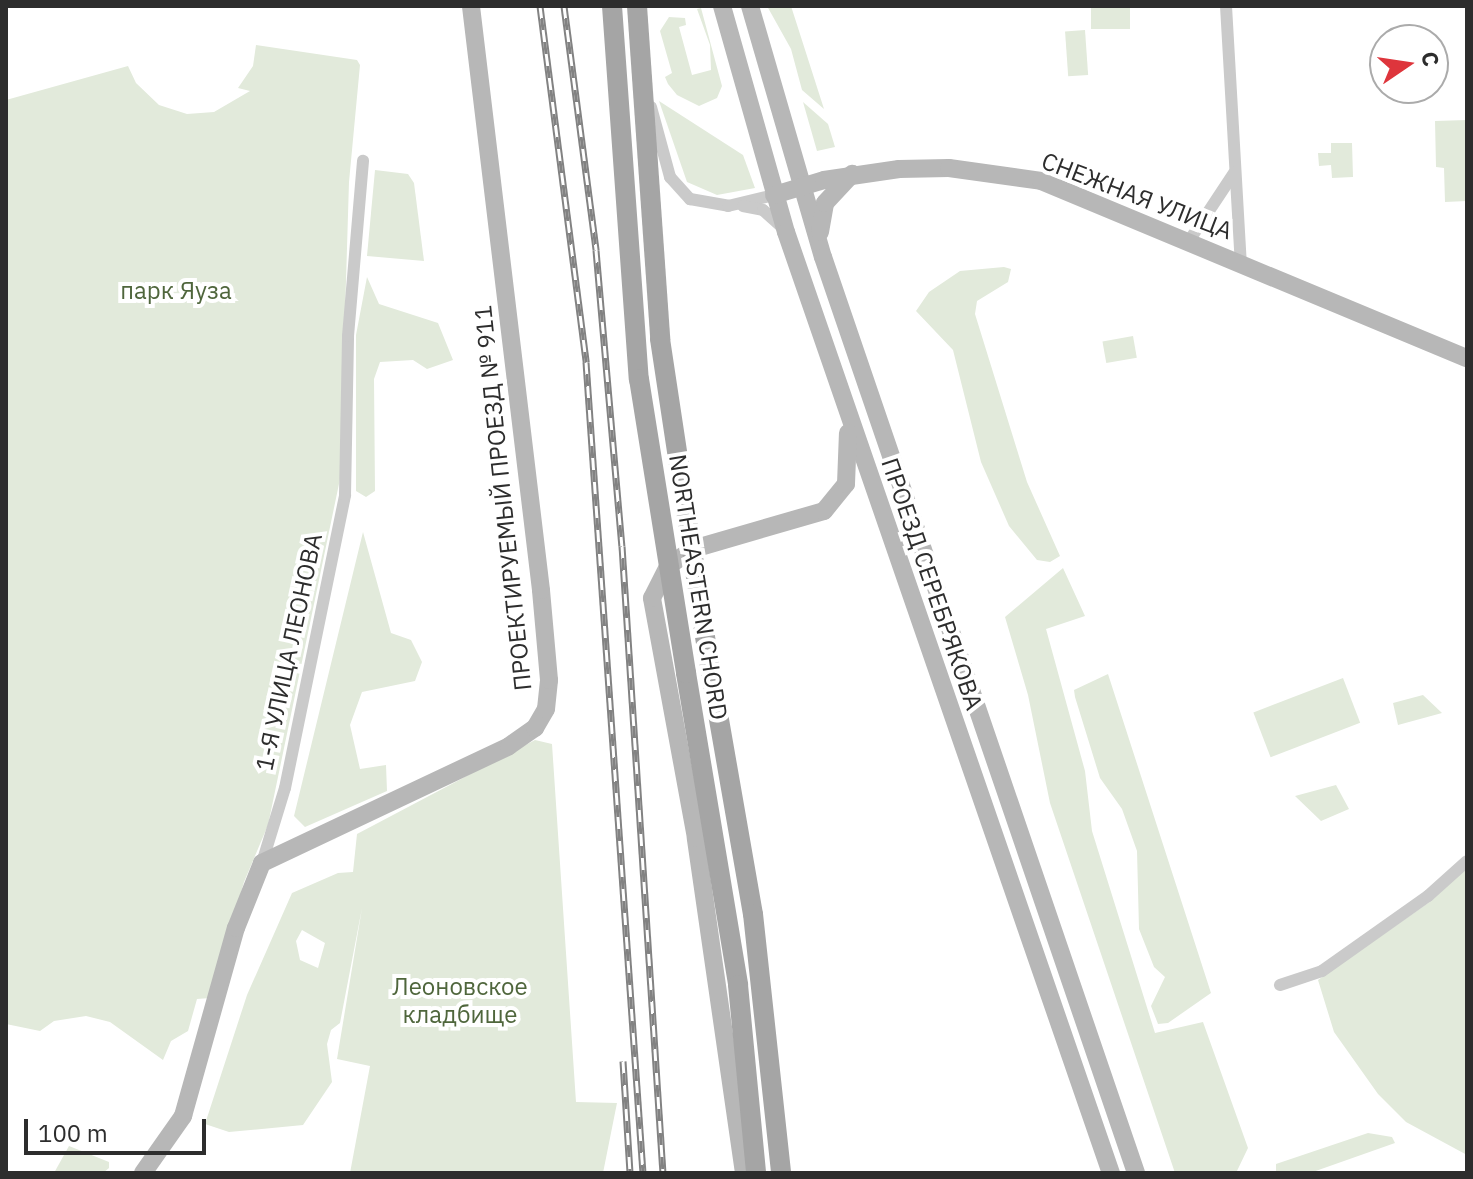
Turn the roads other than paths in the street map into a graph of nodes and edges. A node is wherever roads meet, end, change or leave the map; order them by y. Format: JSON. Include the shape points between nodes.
{"nodes":[{"id":1,"x":471,"y":6,"type":"edge"},
{"id":2,"x":612,"y":6,"type":"edge"},
{"id":3,"x":626,"y":6,"type":"edge"},
{"id":4,"x":637,"y":6,"type":"edge"},
{"id":5,"x":722,"y":6,"type":"edge"},
{"id":6,"x":750,"y":6,"type":"edge"},
{"id":7,"x":1226,"y":6,"type":"edge"},
{"id":8,"x":363,"y":161,"type":"dead end"},
{"id":9,"x":1236,"y":170,"type":"junction"},
{"id":10,"x":852,"y":174,"type":"junction"},
{"id":11,"x":801,"y":185,"type":"junction"},
{"id":12,"x":774,"y":195,"type":"junction"},
{"id":13,"x":728,"y":206,"type":"junction"},
{"id":14,"x":786,"y":232,"type":"junction"},
{"id":15,"x":1189,"y":241,"type":"junction"},
{"id":16,"x":823,"y":257,"type":"junction"},
{"id":17,"x":1241,"y":263,"type":"junction"},
{"id":18,"x":1467,"y":358,"type":"edge"},
{"id":19,"x":841,"y":395,"type":"junction"},
{"id":20,"x":1467,"y":861,"type":"edge"},
{"id":21,"x":262,"y":863,"type":"junction"},
{"id":22,"x":1280,"y":985,"type":"dead end"},
{"id":23,"x":143,"y":1173,"type":"edge"},
{"id":24,"x":744,"y":1173,"type":"edge"},
{"id":25,"x":756,"y":1173,"type":"edge"},
{"id":26,"x":781,"y":1173,"type":"edge"},
{"id":27,"x":1111,"y":1173,"type":"edge"},
{"id":28,"x":1136,"y":1173,"type":"edge"}],
"edges":[{"from":1,"to":21,"type":"main road","name":"ПРОЕКТИРУЕМЫЙ ПРОЕЗД № 911","via":[[541,590],[549,680],[546,709],[535,728],[509,746]]},
{"from":2,"to":25,"type":"main road","name":"NORTHEASTERN CHORD","bridge":true,"via":[[639,379],[738,985]]},
{"from":3,"to":13,"type":"street","via":[[670,177],[690,199]]},
{"from":4,"to":26,"type":"main road","name":"NORTHEASTERN CHORD","bridge":true,"via":[[660,339],[753,914]]},
{"from":5,"to":12,"type":"main road","name":"ПРОЕЗД СЕРЕБРЯКОВА"},
{"from":6,"to":11,"type":"main road","name":"ПРОЕЗД СЕРЕБРЯКОВА"},
{"from":7,"to":9,"type":"street"},
{"from":8,"to":21,"type":"street","name":"1-Я УЛИЦА ЛЕОНОВА","via":[[348,336],[345,495],[285,788]]},
{"from":9,"to":15,"type":"street"},
{"from":9,"to":17,"type":"street"},
{"from":10,"to":11,"type":"main road","name":"СНЕЖНАЯ УЛИЦА"},
{"from":10,"to":15,"type":"main road","name":"СНЕЖНАЯ УЛИЦА","via":[[949,168],[1018,177],[1071,192]]},
{"from":10,"to":16,"type":"main road","via":[[820,215]]},
{"from":11,"to":12,"type":"main road","name":"СНЕЖНАЯ УЛИЦА"},
{"from":11,"to":16,"type":"main road","name":"ПРОЕЗД СЕРЕБРЯКОВА"},
{"from":12,"to":13,"type":"street"},
{"from":12,"to":14,"type":"main road","name":"ПРОЕЗД СЕРЕБРЯКОВА"},
{"from":13,"to":14,"type":"street","via":[[763,210]]},
{"from":14,"to":19,"type":"main road","name":"ПРОЕЗД СЕРЕБРЯКОВА"},
{"from":15,"to":17,"type":"main road","name":"СНЕЖНАЯ УЛИЦА"},
{"from":16,"to":28,"type":"main road","name":"ПРОЕЗД СЕРЕБРЯКОВА"},
{"from":17,"to":18,"type":"main road","name":"СНЕЖНАЯ УЛИЦА"},
{"from":19,"to":24,"type":"main road","via":[[850,446],[846,484],[824,511],[678,557],[658,578],[652,598],[696,838]]},
{"from":19,"to":27,"type":"main road","name":"ПРОЕЗД СЕРЕБРЯКОВА"},
{"from":20,"to":22,"type":"street","via":[[1428,896],[1322,971]]},
{"from":21,"to":23,"type":"main road","name":"1-Я УЛИЦА ЛЕОНОВА","via":[[236,928],[191,1094],[172,1135]]}]}
